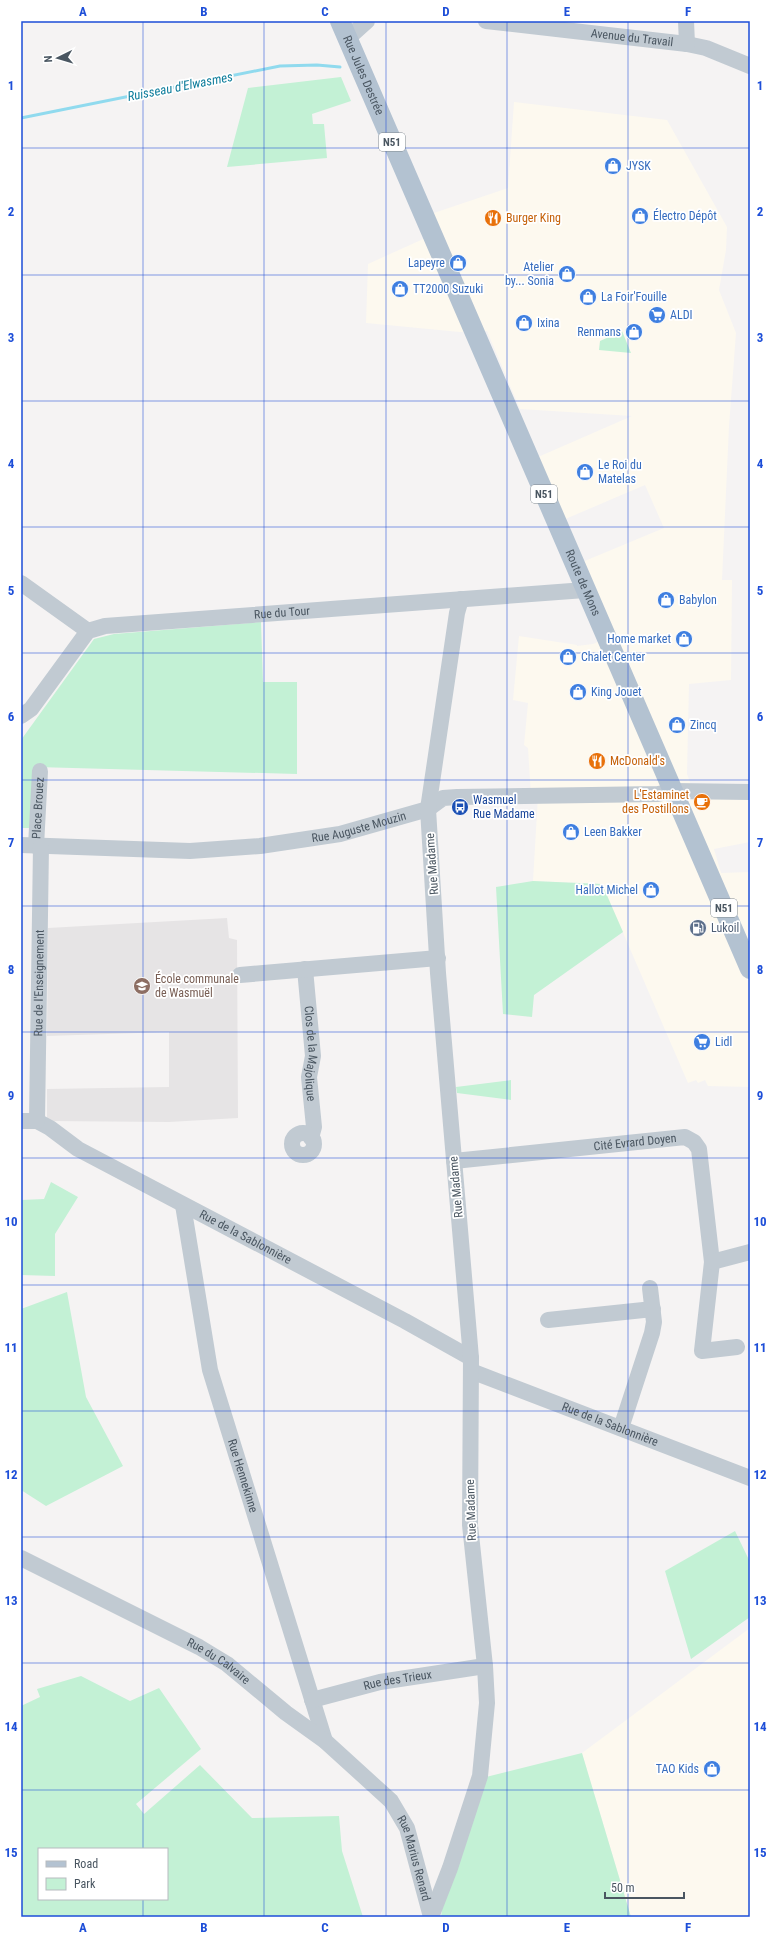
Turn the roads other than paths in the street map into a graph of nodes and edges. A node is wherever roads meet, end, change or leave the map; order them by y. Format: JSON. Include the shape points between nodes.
{"nodes":[{"id":1,"x":367,"y":21,"type":"edge"},
{"id":2,"x":486,"y":21,"type":"edge"},
{"id":3,"x":686,"y":21,"type":"edge"},
{"id":4,"x":343,"y":30,"type":"edge"},
{"id":5,"x":687,"y":44,"type":"junction"},
{"id":6,"x":750,"y":66,"type":"edge"},
{"id":7,"x":415,"y":197,"type":"joint"},
{"id":8,"x":21,"y":582,"type":"edge"},
{"id":9,"x":585,"y":590,"type":"junction"},
{"id":10,"x":461,"y":599,"type":"junction"},
{"id":11,"x":88,"y":630,"type":"junction"},
{"id":12,"x":26,"y":712,"type":"edge"},
{"id":13,"x":21,"y":727,"type":"edge"},
{"id":14,"x":40,"y":770,"type":"dead end"},
{"id":15,"x":673,"y":791,"type":"junction"},
{"id":16,"x":750,"y":792,"type":"edge"},
{"id":17,"x":428,"y":809,"type":"junction"},
{"id":18,"x":33,"y":846,"type":"edge"},
{"id":19,"x":438,"y":958,"type":"junction"},
{"id":20,"x":305,"y":969,"type":"junction"},
{"id":21,"x":750,"y":969,"type":"edge"},
{"id":22,"x":240,"y":975,"type":"dead end"},
{"id":23,"x":21,"y":1120,"type":"edge"},
{"id":24,"x":37,"y":1121,"type":"junction"},
{"id":25,"x":311,"y":1138,"type":"dead end"},
{"id":26,"x":454,"y":1162,"type":"junction"},
{"id":27,"x":183,"y":1205,"type":"junction"},
{"id":28,"x":750,"y":1252,"type":"edge"},
{"id":29,"x":712,"y":1262,"type":"junction"},
{"id":30,"x":650,"y":1288,"type":"dead end"},
{"id":31,"x":653,"y":1309,"type":"junction"},
{"id":32,"x":548,"y":1320,"type":"dead end"},
{"id":33,"x":737,"y":1348,"type":"dead end"},
{"id":34,"x":471,"y":1365,"type":"junction"},
{"id":35,"x":621,"y":1428,"type":"junction"},
{"id":36,"x":750,"y":1478,"type":"edge"},
{"id":37,"x":21,"y":1558,"type":"edge"},
{"id":38,"x":485,"y":1666,"type":"junction"},
{"id":39,"x":312,"y":1700,"type":"junction"},
{"id":40,"x":325,"y":1741,"type":"junction"},
{"id":41,"x":392,"y":1801,"type":"joint"},
{"id":42,"x":431,"y":1917,"type":"edge"}],
"edges":[{"from":1,"to":4,"type":"street"},
{"from":2,"to":5,"type":"street","name":"Avenue du Travail"},
{"from":3,"to":5,"type":"street"},
{"from":4,"to":7,"type":"main road","name":"Rue Jules Destrée","number":"N51"},
{"from":5,"to":6,"type":"street","name":"Avenue du Travail","via":[[706,48]]},
{"from":7,"to":9,"type":"main road","name":"Route de Mons","number":"N51"},
{"from":8,"to":11,"type":"street"},
{"from":9,"to":10,"type":"street","name":"Rue du Tour"},
{"from":9,"to":15,"type":"main road","name":"Route de Mons","number":"N51"},
{"from":10,"to":11,"type":"street","name":"Rue du Tour","via":[[105,626]]},
{"from":10,"to":17,"type":"street","name":"Rue Madame"},
{"from":11,"to":12,"type":"street"},
{"from":12,"to":13,"type":"street","via":[[30,715]]},
{"from":14,"to":18,"type":"street","name":"Place Brouez"},
{"from":15,"to":16,"type":"street","name":"Rue Auguste Mouzin"},
{"from":15,"to":17,"type":"street","name":"Rue Auguste Mouzin","via":[[658,794],[443,798]]},
{"from":15,"to":21,"type":"main road","name":"Route de Mons","number":"N51"},
{"from":17,"to":18,"type":"street","name":"Rue Auguste Mouzin","via":[[340,834],[236,849],[190,851]]},
{"from":17,"to":19,"type":"street","name":"Rue Madame"},
{"from":18,"to":24,"type":"street","name":"Rue de l'Enseignement"},
{"from":19,"to":20,"type":"street"},
{"from":19,"to":26,"type":"street","name":"Rue Madame"},
{"from":20,"to":22,"type":"street"},
{"from":20,"to":25,"type":"street","name":"Clos de la Majolique","via":[[313,1056],[309,1077],[314,1127]]},
{"from":23,"to":24,"type":"street","name":"Rue de la Sablonnière"},
{"from":24,"to":27,"type":"street","name":"Rue de la Sablonnière","via":[[78,1149]]},
{"from":26,"to":29,"type":"street","name":"Cité Evrard Doyen","via":[[684,1137],[690,1139],[699,1149]]},
{"from":26,"to":34,"type":"street","name":"Rue Madame"},
{"from":27,"to":34,"type":"street","name":"Rue de la Sablonnière","via":[[405,1321]]},
{"from":27,"to":39,"type":"street","name":"Rue Hennekinne","via":[[210,1370]]},
{"from":28,"to":29,"type":"street"},
{"from":29,"to":33,"type":"street","name":"Cité Evrard Doyen","via":[[702,1351]]},
{"from":30,"to":31,"type":"street"},
{"from":31,"to":32,"type":"street"},
{"from":31,"to":35,"type":"street","via":[[652,1333]]},
{"from":34,"to":35,"type":"street","name":"Rue de la Sablonnière"},
{"from":34,"to":38,"type":"street","name":"Rue Madame","via":[[470,1525]]},
{"from":35,"to":36,"type":"street","name":"Rue de la Sablonnière"},
{"from":37,"to":40,"type":"street","name":"Rue du Calvaire","via":[[199,1647],[227,1664]]},
{"from":38,"to":39,"type":"street","name":"Rue des Trieux","via":[[380,1682]]},
{"from":38,"to":42,"type":"street","name":"Rue Madame","via":[[487,1703],[480,1776]]},
{"from":39,"to":40,"type":"street","name":"Rue Hennekinne"},
{"from":40,"to":41,"type":"street","name":"Rue du Calvaire"},
{"from":41,"to":42,"type":"street","name":"Rue Marius Renard","via":[[407,1828]]}]}
